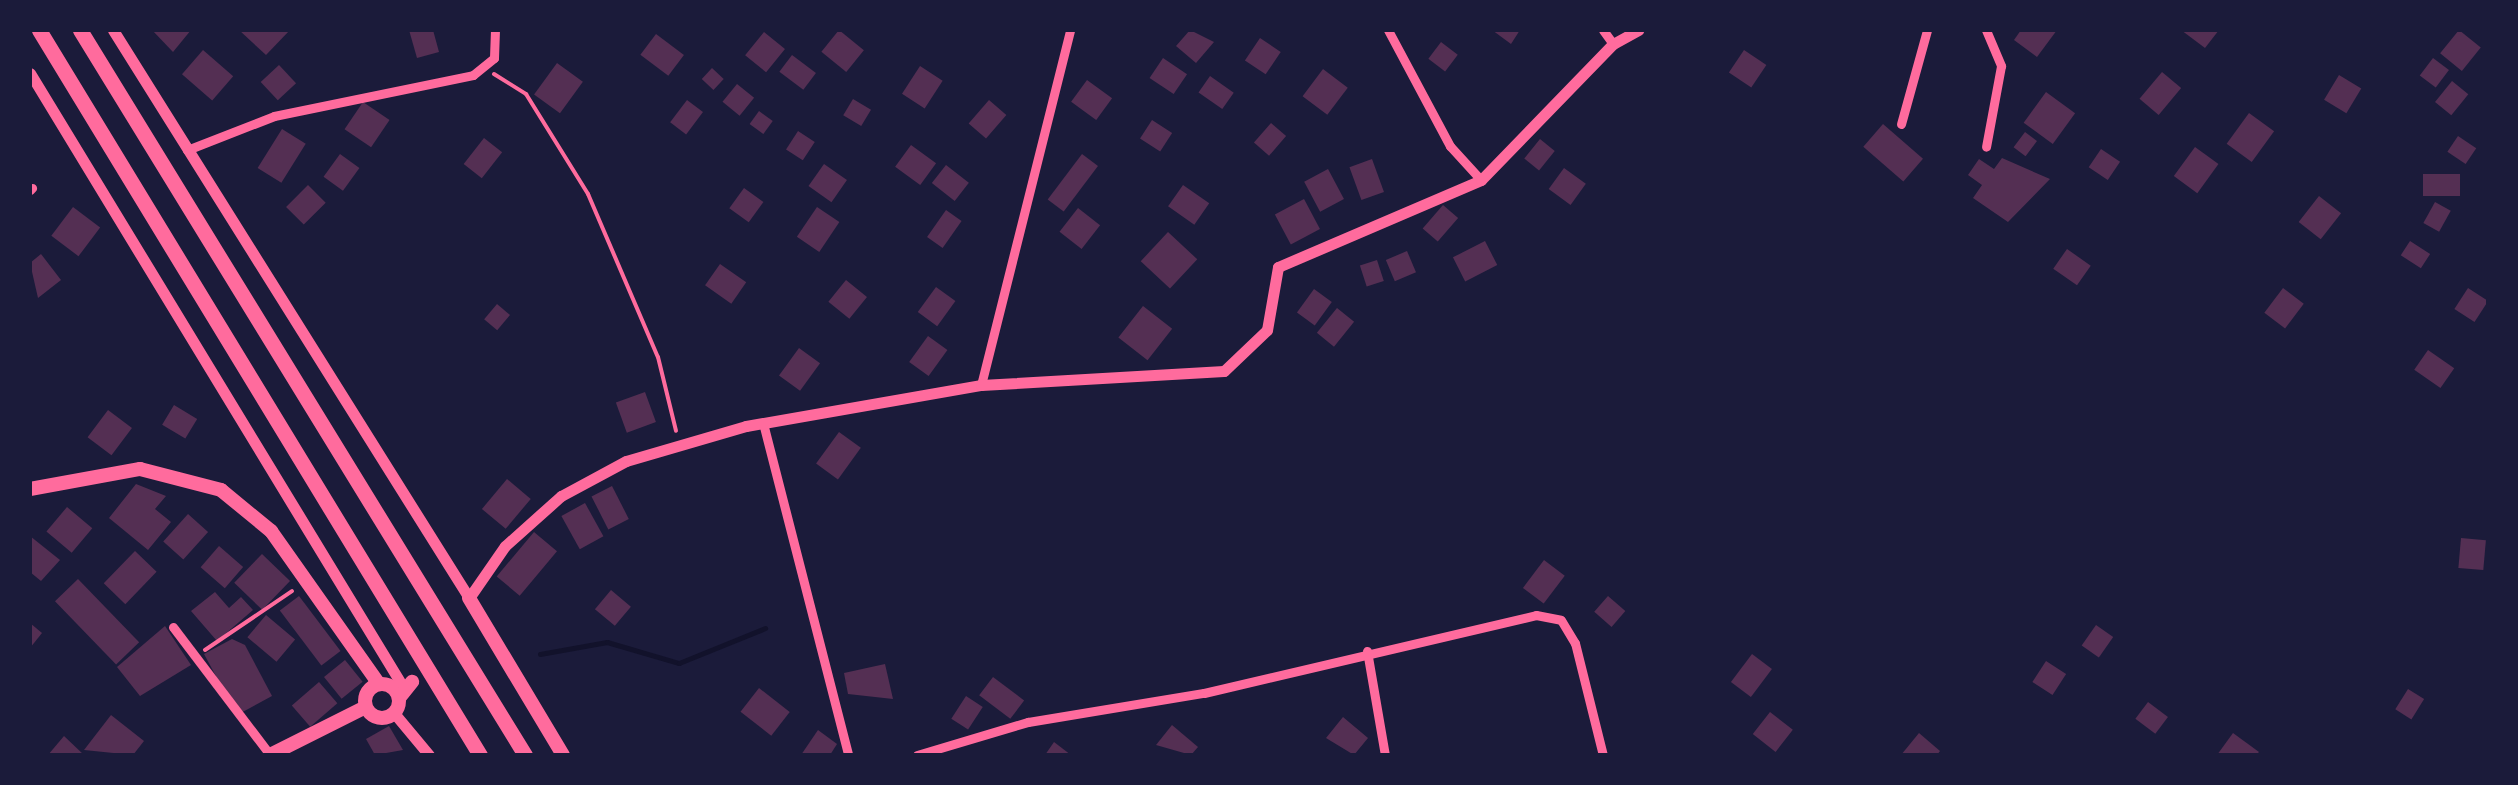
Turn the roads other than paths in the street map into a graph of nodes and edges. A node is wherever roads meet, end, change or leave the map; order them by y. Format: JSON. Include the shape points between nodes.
{"nodes":[{"id":1,"x":39,"y":30,"type":"edge"},
{"id":2,"x":80,"y":30,"type":"edge"},
{"id":3,"x":113,"y":30,"type":"edge"},
{"id":4,"x":495,"y":30,"type":"edge"},
{"id":5,"x":1070,"y":30,"type":"edge"},
{"id":6,"x":1388,"y":30,"type":"edge"},
{"id":7,"x":1603,"y":30,"type":"edge"},
{"id":8,"x":1638,"y":30,"type":"edge"},
{"id":9,"x":1927,"y":30,"type":"edge"},
{"id":10,"x":1986,"y":30,"type":"edge"},
{"id":11,"x":1613,"y":44,"type":"junction"},
{"id":12,"x":30,"y":73,"type":"edge"},
{"id":13,"x":1900,"y":124,"type":"dead end"},
{"id":14,"x":1986,"y":146,"type":"dead end"},
{"id":15,"x":187,"y":150,"type":"junction"},
{"id":16,"x":1481,"y":180,"type":"junction"},
{"id":17,"x":980,"y":385,"type":"junction"},
{"id":18,"x":763,"y":423,"type":"junction"},
{"id":19,"x":30,"y":489,"type":"edge"},
{"id":20,"x":466,"y":604,"type":"junction"},
{"id":21,"x":172,"y":627,"type":"dead end"},
{"id":22,"x":1367,"y":650,"type":"junction"},
{"id":23,"x":380,"y":684,"type":"junction"},
{"id":24,"x":402,"y":696,"type":"junction"},
{"id":25,"x":366,"y":708,"type":"junction"},
{"id":26,"x":270,"y":755,"type":"edge"},
{"id":27,"x":429,"y":755,"type":"edge"},
{"id":28,"x":480,"y":755,"type":"edge"},
{"id":29,"x":525,"y":755,"type":"edge"},
{"id":30,"x":563,"y":755,"type":"edge"},
{"id":31,"x":848,"y":755,"type":"edge"},
{"id":32,"x":917,"y":755,"type":"edge"},
{"id":33,"x":1385,"y":755,"type":"edge"},
{"id":34,"x":1603,"y":755,"type":"edge"}],
"edges":[{"from":1,"to":28,"type":"highway"},
{"from":2,"to":29,"type":"highway"},
{"from":3,"to":15,"type":"street"},
{"from":4,"to":15,"type":"street","via":[[486,68],[274,116]]},
{"from":5,"to":17,"type":"street"},
{"from":6,"to":16,"type":"street","via":[[1450,146]]},
{"from":7,"to":11,"type":"street"},
{"from":8,"to":11,"type":"street"},
{"from":9,"to":13,"type":"street"},
{"from":10,"to":14,"type":"street","via":[[2002,66]]},
{"from":11,"to":16,"type":"street"},
{"from":12,"to":24,"type":"street"},
{"from":15,"to":20,"type":"street"},
{"from":16,"to":17,"type":"street","via":[[1278,268],[1267,330],[1224,371]]},
{"from":17,"to":18,"type":"street"},
{"from":18,"to":20,"type":"street","via":[[680,446],[561,496],[506,546]]},
{"from":18,"to":31,"type":"street"},
{"from":19,"to":23,"type":"main road","via":[[140,469],[198,479],[271,531]]},
{"from":20,"to":30,"type":"main road"},
{"from":21,"to":26,"type":"street"},
{"from":22,"to":32,"type":"street","via":[[1204,692],[1028,722]]},
{"from":22,"to":33,"type":"street"},
{"from":22,"to":34,"type":"street","via":[[1536,615],[1561,620]]},
{"from":23,"to":24,"type":"main road"},
{"from":23,"to":25,"type":"main road"},
{"from":24,"to":25,"type":"main road","via":[[379,718]]},
{"from":24,"to":27,"type":"street"},
{"from":25,"to":26,"type":"main road"}]}
